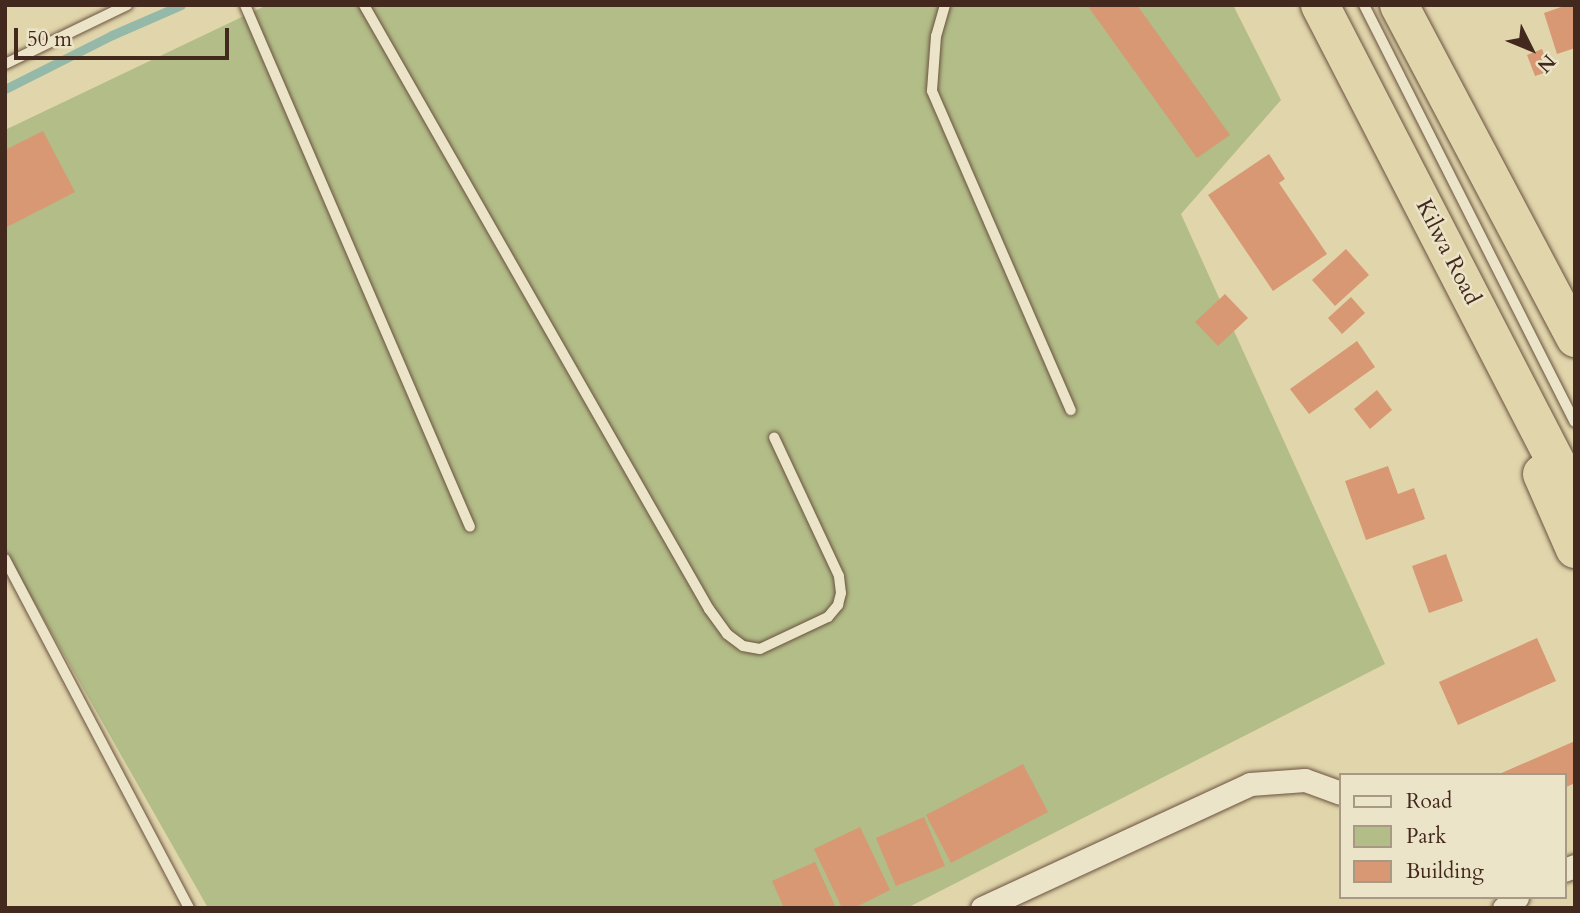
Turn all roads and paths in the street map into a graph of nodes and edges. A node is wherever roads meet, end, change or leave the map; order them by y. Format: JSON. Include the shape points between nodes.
{"nodes":[{"id":1,"x":127,"y":5,"type":"edge"},
{"id":2,"x":244,"y":5,"type":"edge"},
{"id":3,"x":364,"y":5,"type":"edge"},
{"id":4,"x":945,"y":5,"type":"edge"},
{"id":5,"x":1320,"y":5,"type":"edge"},
{"id":6,"x":1364,"y":5,"type":"edge"},
{"id":7,"x":1399,"y":5,"type":"edge"},
{"id":8,"x":5,"y":64,"type":"edge"},
{"id":9,"x":1575,"y":338,"type":"edge"},
{"id":10,"x":1071,"y":410,"type":"dead end"},
{"id":11,"x":1531,"y":414,"type":"junction"},
{"id":12,"x":1575,"y":422,"type":"edge"},
{"id":13,"x":774,"y":437,"type":"dead end"},
{"id":14,"x":1575,"y":499,"type":"edge"},
{"id":15,"x":470,"y":527,"type":"dead end"},
{"id":16,"x":1575,"y":549,"type":"edge"},
{"id":17,"x":5,"y":559,"type":"edge"},
{"id":18,"x":1338,"y":792,"type":"edge"},
{"id":19,"x":189,"y":908,"type":"edge"},
{"id":20,"x":982,"y":908,"type":"edge"}],
"edges":[{"from":1,"to":8,"type":"lane"},
{"from":2,"to":15,"type":"lane"},
{"from":3,"to":13,"type":"lane","via":[[709,609],[727,634],[743,646],[760,649],[828,617],[841,593],[839,576]]},
{"from":4,"to":10,"type":"lane","via":[[936,36],[932,91]]},
{"from":5,"to":11,"type":"highway","name":"Kilwa Road"},
{"from":6,"to":12,"type":"lane"},
{"from":7,"to":9,"type":"highway"},
{"from":11,"to":14,"type":"highway","name":"Kilwa Road"},
{"from":11,"to":16,"type":"highway","via":[[1543,483]]},
{"from":17,"to":19,"type":"lane"},
{"from":18,"to":20,"type":"street","via":[[1305,780],[1250,784]]}]}
